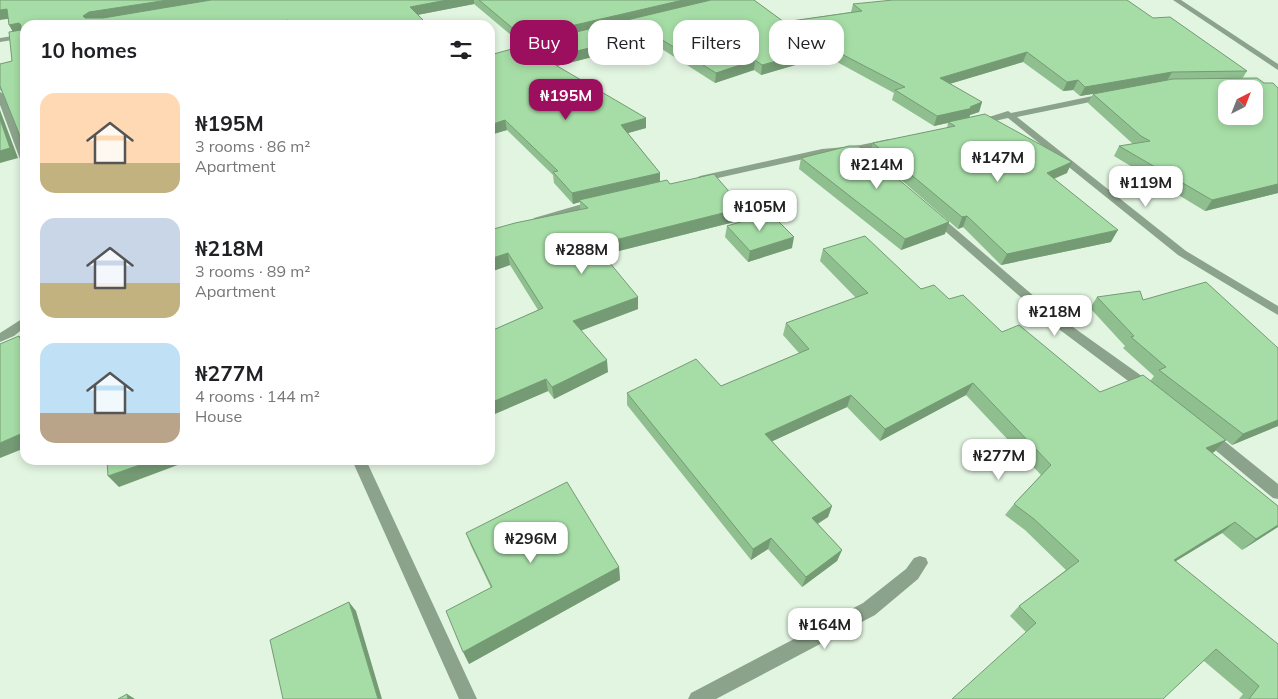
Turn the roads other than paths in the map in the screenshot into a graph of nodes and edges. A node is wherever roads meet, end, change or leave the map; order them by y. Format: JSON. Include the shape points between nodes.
{"nodes":[{"id":1,"x":1176,"y":0,"type":"edge"},
{"id":2,"x":20,"y":37,"type":"edge"},
{"id":3,"x":0,"y":40,"type":"edge"},
{"id":4,"x":1278,"y":68,"type":"edge"},
{"id":5,"x":1120,"y":93,"type":"edge"},
{"id":6,"x":0,"y":94,"type":"edge"},
{"id":7,"x":1008,"y":114,"type":"junction"},
{"id":8,"x":970,"y":123,"type":"edge"},
{"id":9,"x":894,"y":141,"type":"edge"},
{"id":10,"x":20,"y":146,"type":"edge"},
{"id":11,"x":856,"y":150,"type":"junction"},
{"id":12,"x":871,"y":162,"type":"edge"},
{"id":13,"x":690,"y":182,"type":"edge"},
{"id":14,"x":606,"y":201,"type":"edge"},
{"id":15,"x":922,"y":206,"type":"edge"},
{"id":16,"x":525,"y":224,"type":"edge"},
{"id":17,"x":1278,"y":311,"type":"edge"},
{"id":18,"x":20,"y":325,"type":"edge"},
{"id":19,"x":0,"y":338,"type":"edge"},
{"id":20,"x":1160,"y":397,"type":"edge"},
{"id":21,"x":1196,"y":426,"type":"edge"},
{"id":22,"x":360,"y":465,"type":"edge"},
{"id":23,"x":1278,"y":493,"type":"edge"},
{"id":24,"x":920,"y":563,"type":"dead end"},
{"id":25,"x":468,"y":699,"type":"edge"},
{"id":26,"x":697,"y":699,"type":"edge"}],
"edges":[{"from":1,"to":4,"type":"street"},
{"from":2,"to":3,"type":"street"},
{"from":5,"to":7,"type":"street"},
{"from":6,"to":10,"type":"street"},
{"from":7,"to":8,"type":"street"},
{"from":7,"to":17,"type":"street","via":[[1182,253]]},
{"from":9,"to":11,"type":"street"},
{"from":11,"to":12,"type":"street"},
{"from":11,"to":13,"type":"street","via":[[822,152]]},
{"from":14,"to":16,"type":"street"},
{"from":15,"to":20,"type":"street","via":[[1052,318]]},
{"from":18,"to":19,"type":"street"},
{"from":21,"to":23,"type":"street"},
{"from":22,"to":25,"type":"street"},
{"from":24,"to":26,"type":"street","via":[[912,574],[869,609]]}]}
